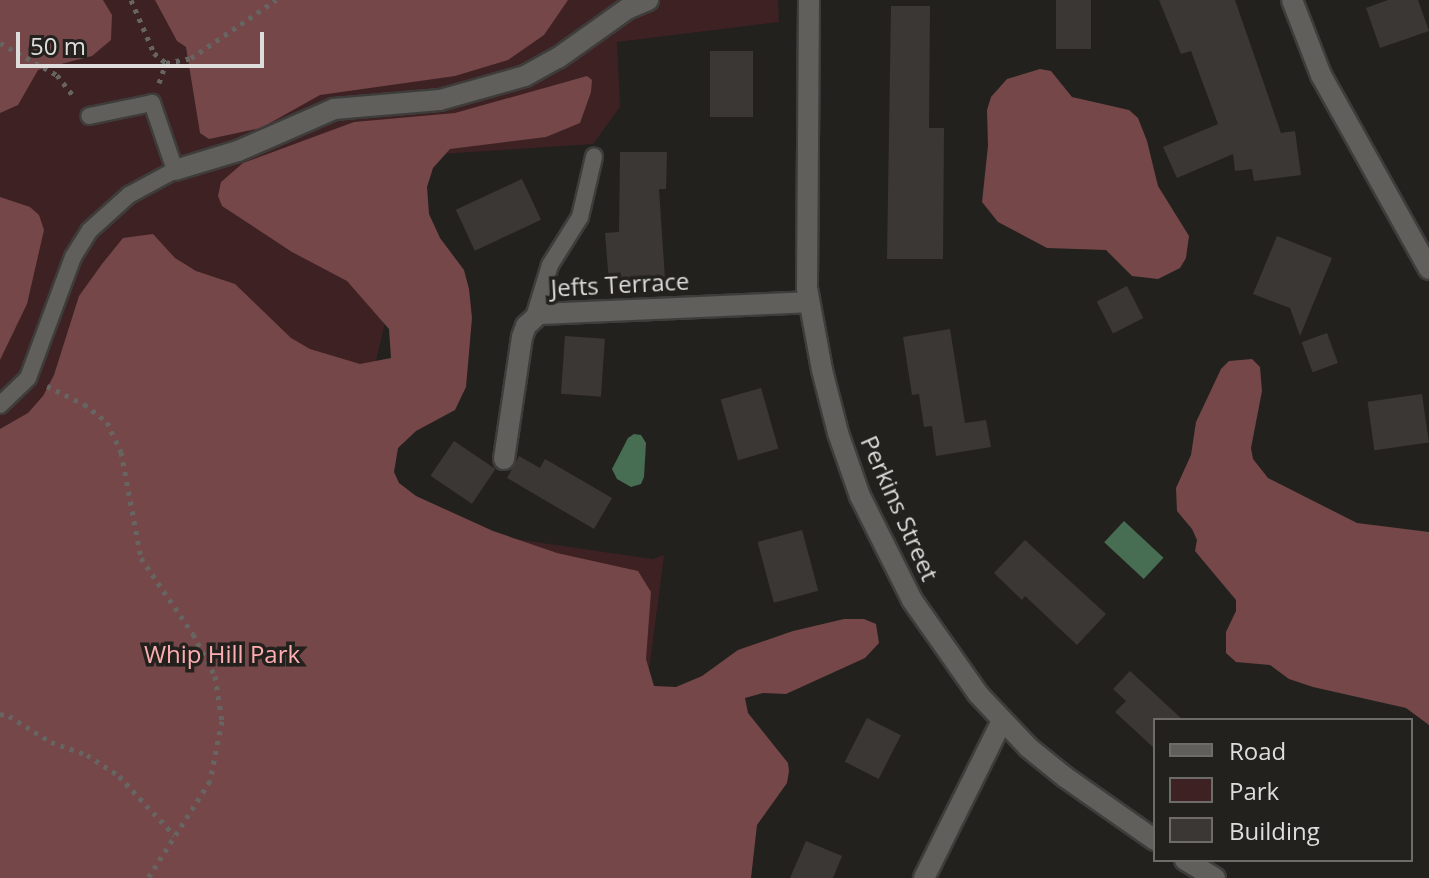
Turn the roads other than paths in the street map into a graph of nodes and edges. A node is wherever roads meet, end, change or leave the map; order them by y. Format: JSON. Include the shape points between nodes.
{"nodes":[{"id":1,"x":648,"y":0,"type":"edge"},
{"id":2,"x":809,"y":0,"type":"edge"},
{"id":3,"x":1292,"y":0,"type":"edge"},
{"id":4,"x":89,"y":116,"type":"road end"},
{"id":5,"x":594,"y":157,"type":"dead end"},
{"id":6,"x":175,"y":170,"type":"junction"},
{"id":7,"x":1429,"y":269,"type":"edge"},
{"id":8,"x":809,"y":302,"type":"junction"},
{"id":9,"x":534,"y":317,"type":"junction"},
{"id":10,"x":0,"y":405,"type":"edge"},
{"id":11,"x":504,"y":459,"type":"dead end"},
{"id":12,"x":1002,"y":721,"type":"junction"},
{"id":13,"x":1153,"y":839,"type":"edge"},
{"id":14,"x":1188,"y":862,"type":"edge"},
{"id":15,"x":924,"y":878,"type":"edge"},
{"id":16,"x":1215,"y":878,"type":"edge"}],
"edges":[{"from":1,"to":6,"type":"street","via":[[525,76],[440,100],[334,109],[238,151]]},
{"from":2,"to":8,"type":"street","name":"Perkins Street"},
{"from":3,"to":7,"type":"street","via":[[1321,75]]},
{"from":4,"to":6,"type":"lane","via":[[152,103]]},
{"from":5,"to":9,"type":"lane","via":[[580,217],[550,265]]},
{"from":6,"to":10,"type":"lane","via":[[129,195],[89,231],[73,257],[28,378]]},
{"from":8,"to":9,"type":"street","name":"Jefts Terrace","via":[[551,311]]},
{"from":8,"to":12,"type":"street","name":"Perkins Street","via":[[835,421],[860,496],[912,600],[955,665]]},
{"from":9,"to":11,"type":"street","name":"Jefts Terrace","via":[[522,337]]},
{"from":12,"to":13,"type":"street","name":"Perkins Street","via":[[1065,777]]},
{"from":12,"to":15,"type":"street"},
{"from":14,"to":16,"type":"street"}]}
